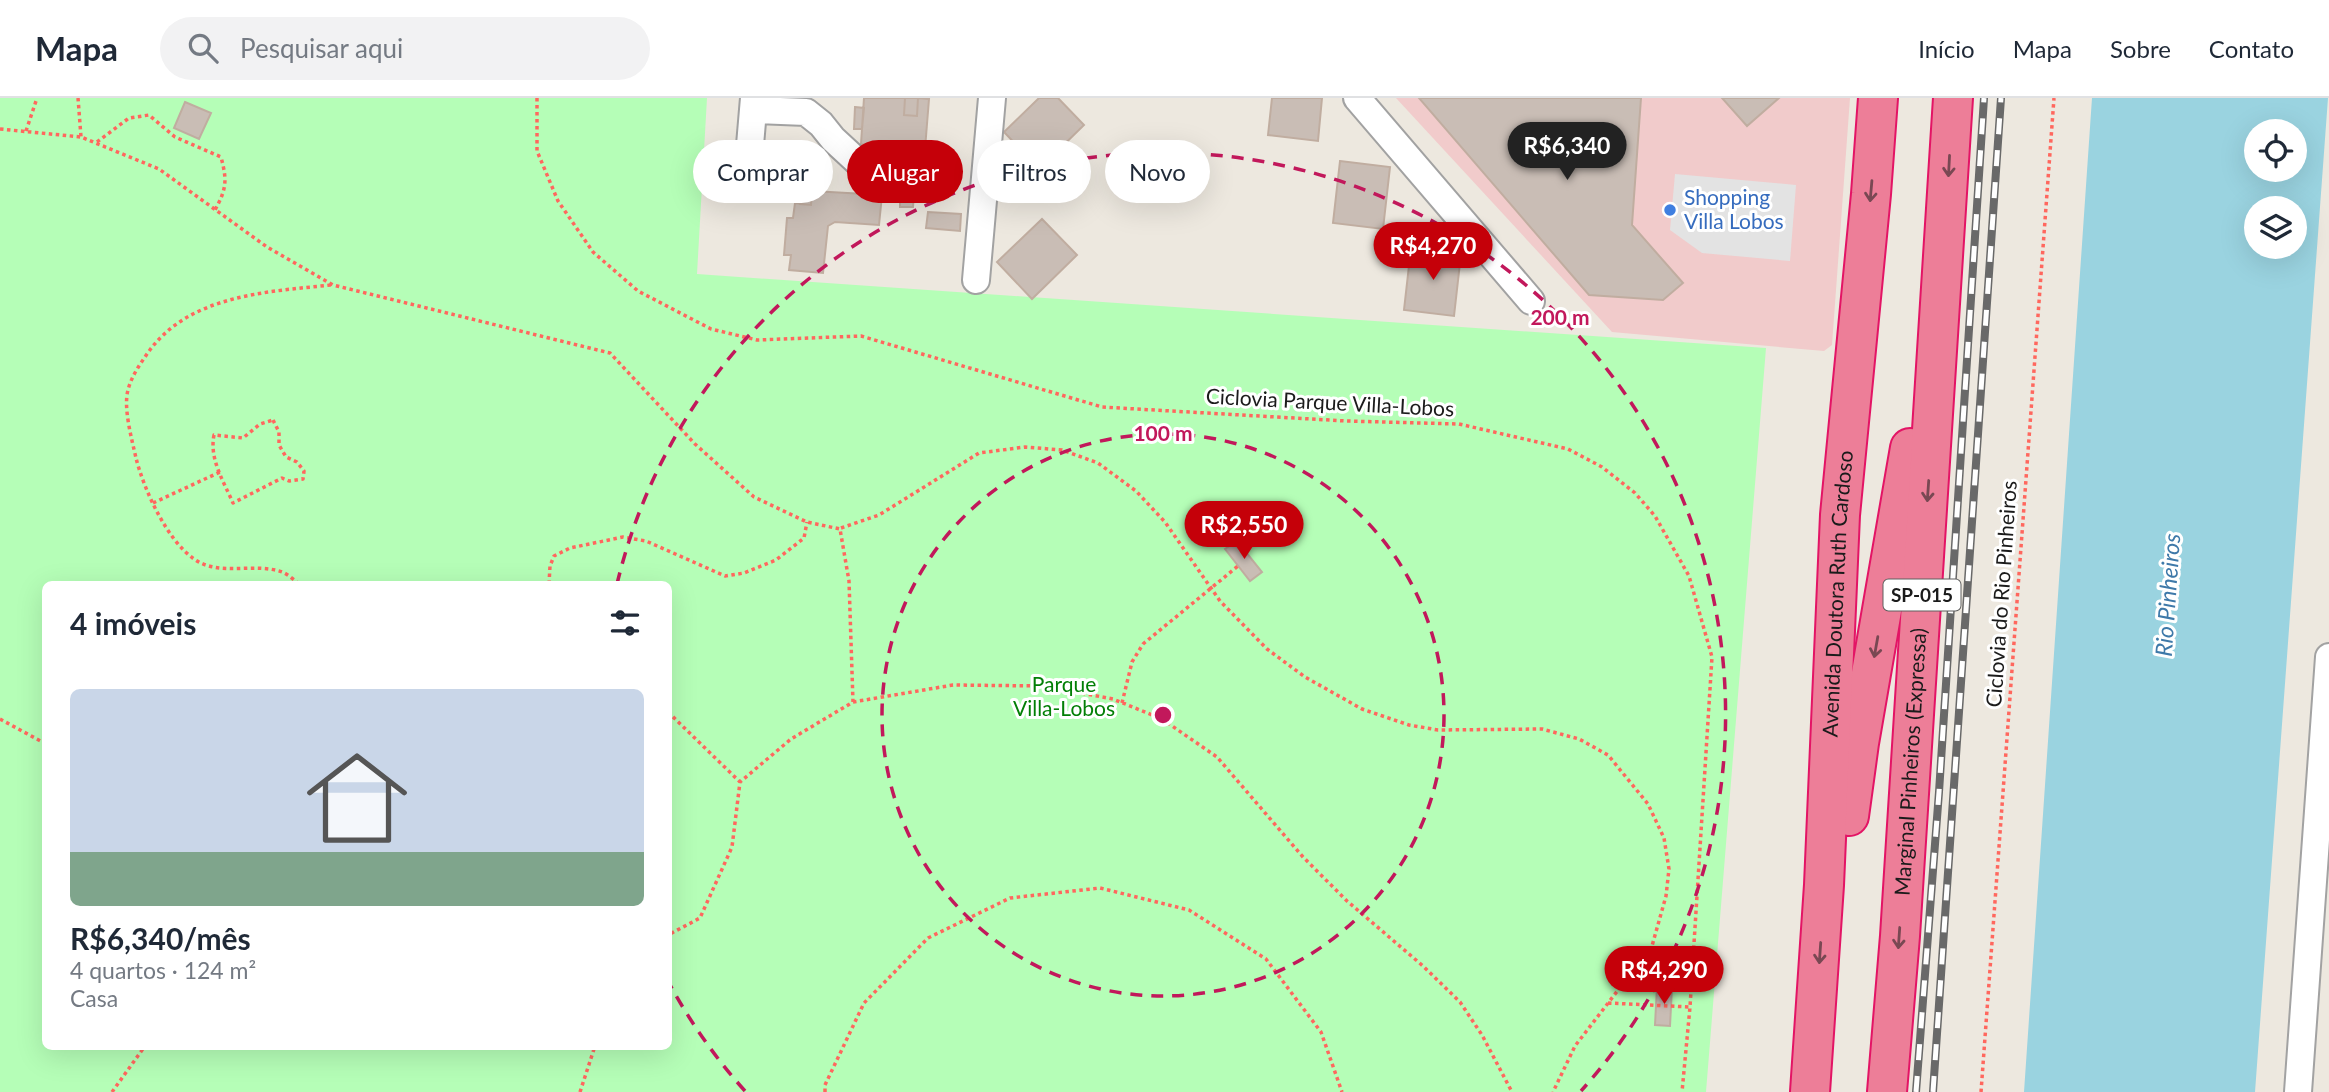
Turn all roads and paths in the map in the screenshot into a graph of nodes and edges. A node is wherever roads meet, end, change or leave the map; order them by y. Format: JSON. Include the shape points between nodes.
{"nodes":[{"id":1,"x":37,"y":98,"type":"edge"},
{"id":2,"x":78,"y":98,"type":"edge"},
{"id":3,"x":537,"y":98,"type":"edge"},
{"id":4,"x":992,"y":98,"type":"edge"},
{"id":5,"x":1357,"y":98,"type":"edge"},
{"id":6,"x":1878,"y":98,"type":"edge"},
{"id":7,"x":1953,"y":98,"type":"edge"},
{"id":8,"x":2053,"y":98,"type":"edge"},
{"id":9,"x":753,"y":104,"type":"edge"},
{"id":10,"x":0,"y":129,"type":"edge"},
{"id":11,"x":26,"y":131,"type":"junction"},
{"id":12,"x":81,"y":136,"type":"junction"},
{"id":13,"x":750,"y":140,"type":"edge"},
{"id":14,"x":96,"y":143,"type":"junction"},
{"id":15,"x":847,"y":152,"type":"edge"},
{"id":16,"x":215,"y":210,"type":"junction"},
{"id":17,"x":976,"y":280,"type":"dead end"},
{"id":18,"x":333,"y":285,"type":"junction"},
{"id":19,"x":1941,"y":291,"type":"junction"},
{"id":20,"x":1531,"y":301,"type":"dead end"},
{"id":21,"x":220,"y":472,"type":"junction"},
{"id":22,"x":153,"y":503,"type":"junction"},
{"id":23,"x":807,"y":522,"type":"junction"},
{"id":24,"x":840,"y":528,"type":"junction"},
{"id":25,"x":1238,"y":566,"type":"dead end"},
{"id":26,"x":295,"y":581,"type":"edge"},
{"id":27,"x":550,"y":581,"type":"edge"},
{"id":28,"x":1210,"y":588,"type":"junction"},
{"id":29,"x":2329,"y":657,"type":"edge"},
{"id":30,"x":853,"y":702,"type":"junction"},
{"id":31,"x":1122,"y":703,"type":"junction"},
{"id":32,"x":672,"y":716,"type":"edge"},
{"id":33,"x":0,"y":719,"type":"edge"},
{"id":34,"x":42,"y":742,"type":"edge"},
{"id":35,"x":740,"y":782,"type":"junction"},
{"id":36,"x":1824,"y":885,"type":"junction"},
{"id":37,"x":672,"y":933,"type":"edge"},
{"id":38,"x":1608,"y":1003,"type":"junction"},
{"id":39,"x":1690,"y":1007,"type":"junction"},
{"id":40,"x":142,"y":1050,"type":"edge"},
{"id":41,"x":594,"y":1050,"type":"edge"},
{"id":42,"x":112,"y":1092,"type":"edge"},
{"id":43,"x":580,"y":1092,"type":"edge"},
{"id":44,"x":824,"y":1092,"type":"edge"},
{"id":45,"x":1342,"y":1092,"type":"edge"},
{"id":46,"x":1512,"y":1092,"type":"edge"},
{"id":47,"x":1553,"y":1092,"type":"edge"},
{"id":48,"x":1682,"y":1092,"type":"edge"},
{"id":49,"x":1810,"y":1092,"type":"edge"},
{"id":50,"x":1886,"y":1092,"type":"edge"},
{"id":51,"x":1981,"y":1092,"type":"edge"},
{"id":52,"x":2298,"y":1092,"type":"edge"}],
"edges":[{"from":1,"to":11,"type":"path"},
{"from":2,"to":12,"type":"path"},
{"from":3,"to":39,"type":"path","name":"Ciclovia Parque Villa-Lobos","via":[[537,151],[558,201],[593,253],[638,291],[711,329],[757,340],[861,336],[1102,407],[1459,424],[1568,449],[1602,467],[1635,493],[1655,516],[1689,576],[1712,657]]},
{"from":4,"to":17,"type":"street"},
{"from":5,"to":20,"type":"street"},
{"from":6,"to":36,"type":"highway","name":"Avenida Doutora Ruth Cardoso","one_way":true,"via":[[1840,514]]},
{"from":7,"to":19,"type":"highway","name":"Marginal Pinheiros (Expressa)","number":"SP-015","one_way":true},
{"from":8,"to":51,"type":"path","name":"Ciclovia do Rio Pinheiros"},
{"from":9,"to":13,"type":"street"},
{"from":9,"to":15,"type":"street","via":[[806,112]]},
{"from":10,"to":11,"type":"path"},
{"from":11,"to":12,"type":"path"},
{"from":12,"to":14,"type":"path"},
{"from":14,"to":16,"type":"path","via":[[159,169]]},
{"from":14,"to":16,"type":"path","via":[[129,118],[149,115],[175,137],[221,157],[226,178]]},
{"from":16,"to":18,"type":"path"},
{"from":18,"to":22,"type":"path","via":[[218,302],[168,330],[153,346],[127,392],[132,442]]},
{"from":18,"to":23,"type":"path","via":[[610,353],[695,444],[754,497]]},
{"from":19,"to":36,"type":"highway","one_way":true,"via":[[1913,427],[1845,843],[1837,869]]},
{"from":19,"to":50,"type":"highway","name":"Marginal Pinheiros (Expressa)","number":"SP-015","one_way":true},
{"from":21,"to":21,"type":"path","via":[[213,457],[214,435],[243,438],[273,420],[286,457],[304,471],[303,479],[282,478],[233,503]]},
{"from":21,"to":22,"type":"path"},
{"from":22,"to":26,"type":"path","via":[[174,539],[195,560],[218,568],[261,567]]},
{"from":23,"to":24,"type":"path"},
{"from":23,"to":27,"type":"path","via":[[804,538],[776,560],[744,573],[725,576],[646,541],[623,537],[554,556]]},
{"from":24,"to":28,"type":"path","via":[[879,515],[979,453],[1025,447],[1062,450],[1098,463],[1136,491],[1165,522]]},
{"from":24,"to":30,"type":"path","via":[[849,580]]},
{"from":25,"to":28,"type":"path"},
{"from":28,"to":31,"type":"path","via":[[1143,644],[1132,662]]},
{"from":28,"to":38,"type":"path","via":[[1268,649],[1305,677],[1362,709],[1438,730],[1542,729],[1579,739],[1608,755],[1648,804],[1664,838],[1669,869],[1652,946]]},
{"from":29,"to":52,"type":"street"},
{"from":30,"to":31,"type":"path","via":[[953,685],[1044,686]]},
{"from":30,"to":35,"type":"path","via":[[791,740]]},
{"from":31,"to":46,"type":"path","via":[[1162,719],[1217,757],[1303,857],[1460,1002]]},
{"from":32,"to":35,"type":"path"},
{"from":33,"to":34,"type":"path"},
{"from":35,"to":37,"type":"path","via":[[732,846],[700,918]]},
{"from":36,"to":49,"type":"highway","name":"Avenida Doutora Ruth Cardoso","one_way":true},
{"from":38,"to":39,"type":"path"},
{"from":38,"to":47,"type":"path","via":[[1575,1046]]},
{"from":39,"to":48,"type":"path","name":"Ciclovia Parque Villa-Lobos"},
{"from":40,"to":42,"type":"path"},
{"from":41,"to":43,"type":"path"},
{"from":44,"to":45,"type":"path","via":[[864,1003],[928,938],[1010,898],[1100,888],[1189,909],[1266,959],[1321,1032]]}]}
